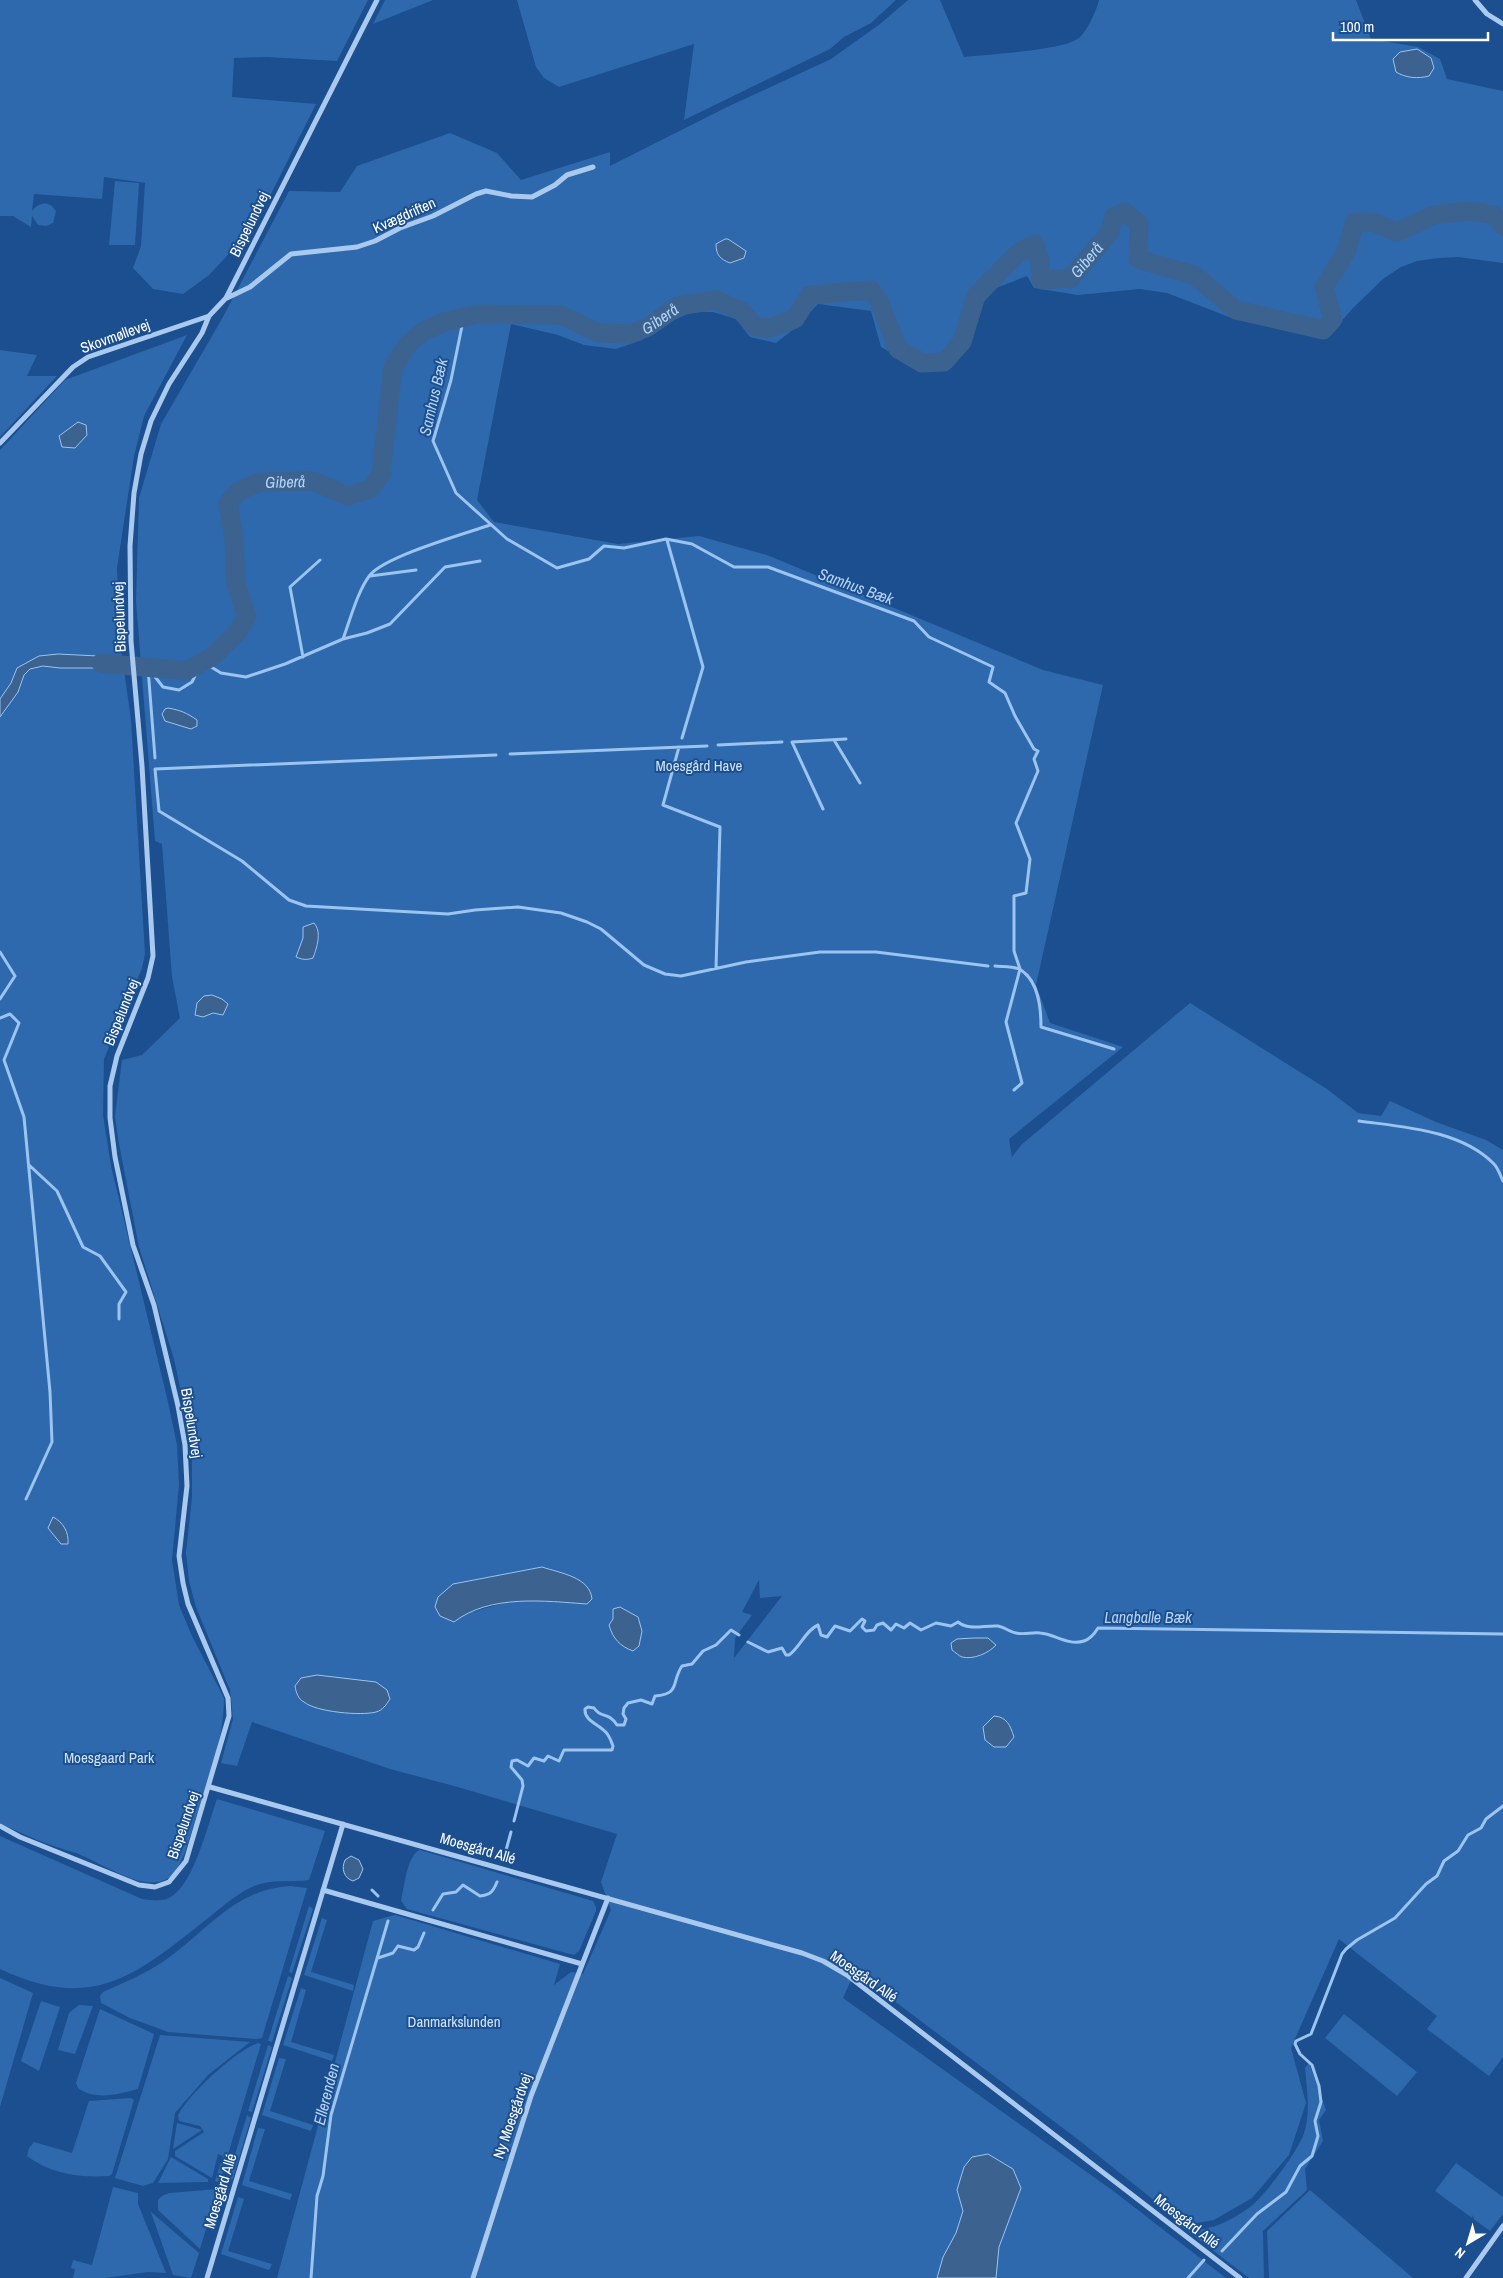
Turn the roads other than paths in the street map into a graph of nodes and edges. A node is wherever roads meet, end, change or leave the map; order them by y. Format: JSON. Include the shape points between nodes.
{"nodes":[{"id":1,"x":377,"y":0,"type":"edge"},
{"id":2,"x":1475,"y":0,"type":"edge"},
{"id":3,"x":1503,"y":24,"type":"edge"},
{"id":4,"x":594,"y":167,"type":"dead end"},
{"id":5,"x":226,"y":298,"type":"junction"},
{"id":6,"x":209,"y":316,"type":"junction"},
{"id":7,"x":0,"y":443,"type":"edge"},
{"id":8,"x":210,"y":1787,"type":"junction"},
{"id":9,"x":343,"y":1824,"type":"junction"},
{"id":10,"x":0,"y":1826,"type":"edge"},
{"id":11,"x":323,"y":1890,"type":"junction"},
{"id":12,"x":608,"y":1898,"type":"junction"},
{"id":13,"x":582,"y":1964,"type":"junction"},
{"id":14,"x":1503,"y":2226,"type":"edge"},
{"id":15,"x":207,"y":2278,"type":"edge"},
{"id":16,"x":473,"y":2278,"type":"edge"},
{"id":17,"x":1240,"y":2278,"type":"edge"},
{"id":18,"x":1466,"y":2278,"type":"edge"}],
"edges":[{"from":1,"to":5,"type":"street","name":"Bispelundvej"},
{"from":2,"to":3,"type":"street","via":[[1487,14]]},
{"from":4,"to":5,"type":"street","name":"Kvægdriften","via":[[567,175],[555,186],[532,197],[486,191],[376,241],[357,247],[291,254],[250,287]]},
{"from":5,"to":6,"type":"street","name":"Bispelundvej"},
{"from":6,"to":7,"type":"street","name":"Skovmøllevej","via":[[88,357],[73,367]]},
{"from":6,"to":8,"type":"street","name":"Bispelundvej","via":[[154,414],[141,454],[134,493],[130,546],[131,641],[153,956],[148,978],[117,1056],[110,1086],[110,1118],[133,1245],[154,1305],[185,1445],[187,1486],[179,1556],[183,1583],[188,1604],[228,1698],[229,1716]]},
{"from":8,"to":9,"type":"street","name":"Moesgård Allé"},
{"from":8,"to":10,"type":"street","name":"Bispelundvej","via":[[186,1861],[169,1882],[155,1887],[139,1885]]},
{"from":9,"to":11,"type":"street","name":"Moesgård Allé"},
{"from":9,"to":12,"type":"street","name":"Moesgård Allé"},
{"from":11,"to":13,"type":"street"},
{"from":11,"to":15,"type":"street","name":"Moesgård Allé"},
{"from":12,"to":13,"type":"street","name":"Ny Moesgårdvej"},
{"from":12,"to":17,"type":"street","name":"Moesgård Allé","via":[[802,1953],[847,1975]]},
{"from":13,"to":16,"type":"street","name":"Ny Moesgårdvej","via":[[530,2096]]},
{"from":14,"to":18,"type":"street"}]}
